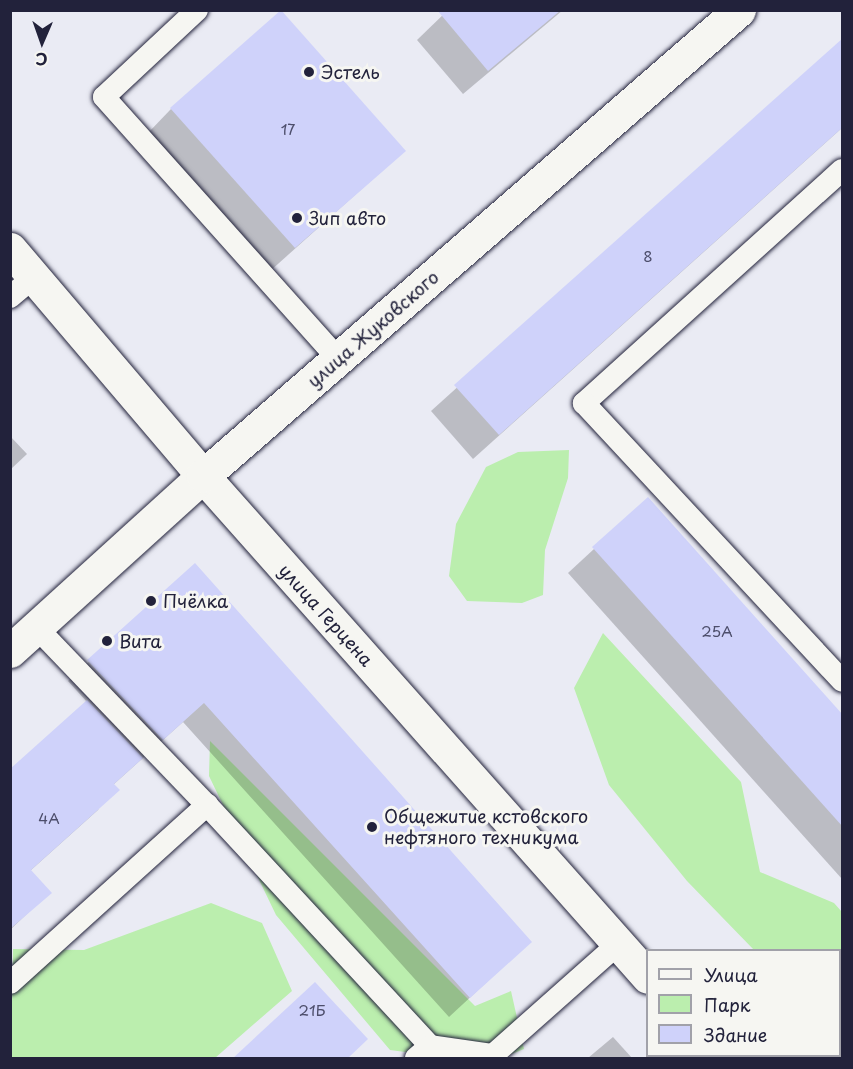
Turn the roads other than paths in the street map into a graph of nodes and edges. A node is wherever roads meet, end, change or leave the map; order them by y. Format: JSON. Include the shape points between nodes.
{"nodes":[{"id":1,"x":197,"y":10,"type":"edge"},
{"id":2,"x":739,"y":10,"type":"edge"},
{"id":3,"x":843,"y":170,"type":"edge"},
{"id":4,"x":10,"y":249,"type":"edge"},
{"id":5,"x":35,"y":276,"type":"junction"},
{"id":6,"x":10,"y":297,"type":"edge"},
{"id":7,"x":338,"y":359,"type":"junction"},
{"id":8,"x":203,"y":476,"type":"junction"},
{"id":9,"x":37,"y":628,"type":"junction"},
{"id":10,"x":10,"y":651,"type":"edge"},
{"id":11,"x":843,"y":681,"type":"edge"},
{"id":12,"x":207,"y":805,"type":"junction"},
{"id":13,"x":618,"y":944,"type":"junction"},
{"id":14,"x":646,"y":975,"type":"edge"},
{"id":15,"x":10,"y":983,"type":"edge"},
{"id":16,"x":429,"y":1054,"type":"edge"}],
"edges":[{"from":1,"to":7,"type":"lane","via":[[104,97]]},
{"from":2,"to":7,"type":"street","name":"улица Жуковского"},
{"from":3,"to":11,"type":"lane","via":[[584,403]]},
{"from":4,"to":5,"type":"street","name":"улица Герцена"},
{"from":5,"to":6,"type":"lane"},
{"from":5,"to":8,"type":"street","name":"улица Герцена"},
{"from":7,"to":8,"type":"street","name":"улица Жуковского"},
{"from":8,"to":9,"type":"street","name":"улица Жуковского"},
{"from":8,"to":13,"type":"street","name":"улица Герцена"},
{"from":9,"to":10,"type":"street","name":"улица Жуковского"},
{"from":9,"to":12,"type":"lane"},
{"from":12,"to":15,"type":"lane"},
{"from":12,"to":16,"type":"lane"},
{"from":13,"to":14,"type":"street","name":"улица Герцена"},
{"from":13,"to":16,"type":"lane","via":[[493,1055]]}]}
